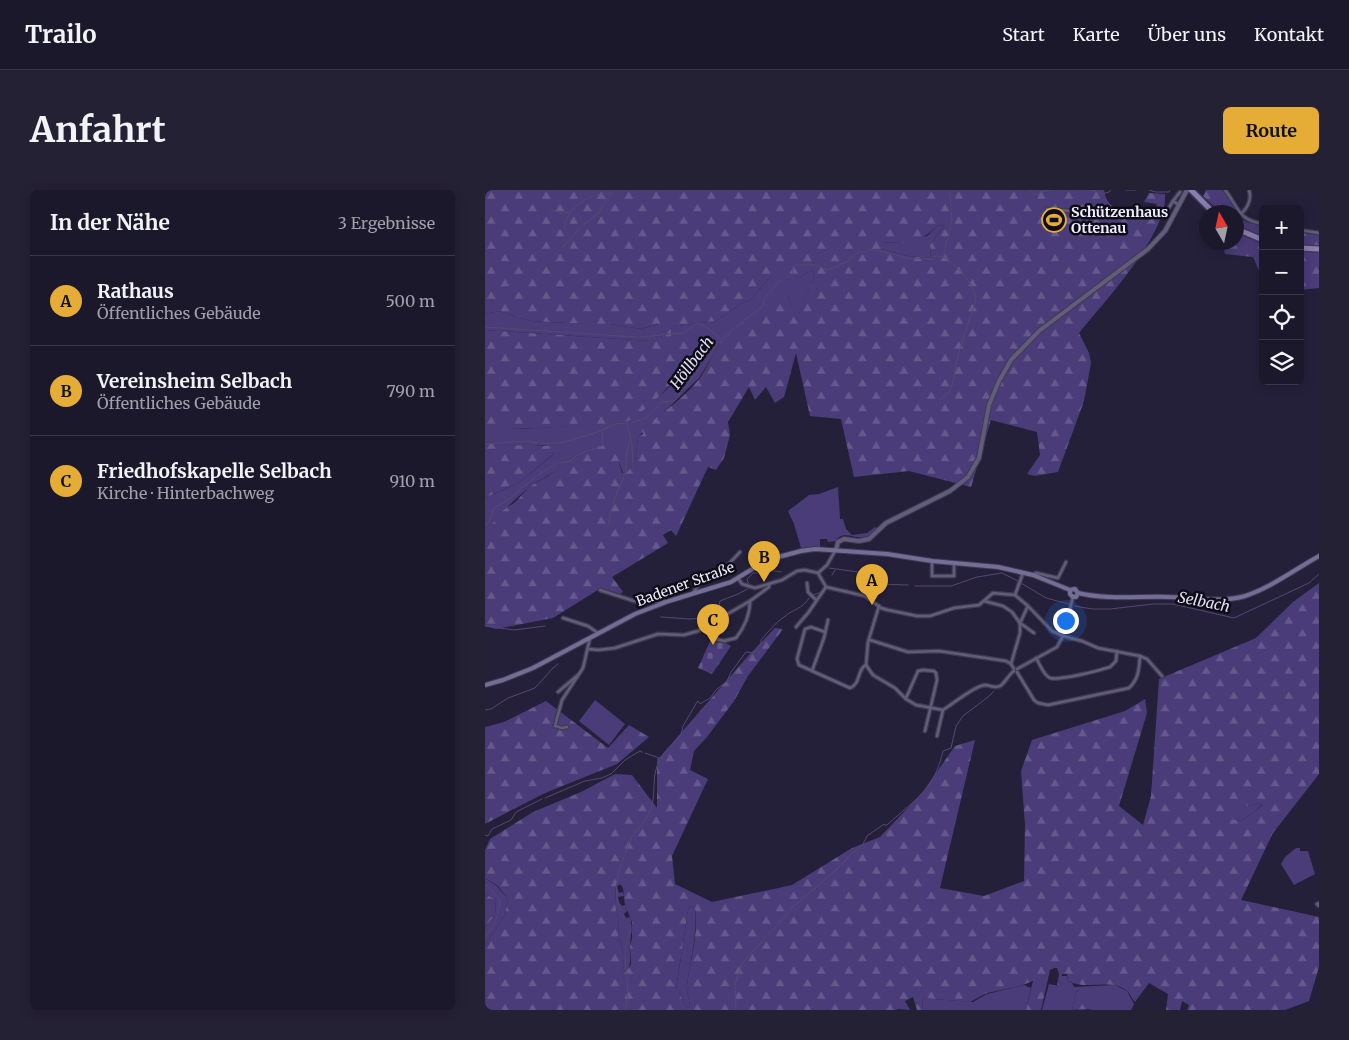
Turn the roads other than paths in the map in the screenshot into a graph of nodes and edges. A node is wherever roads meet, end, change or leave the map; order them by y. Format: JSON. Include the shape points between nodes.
{"nodes":[{"id":1,"x":1225,"y":190,"type":"edge"},
{"id":2,"x":1249,"y":190,"type":"edge"},
{"id":3,"x":1190,"y":191,"type":"edge"},
{"id":4,"x":1180,"y":192,"type":"dead end"},
{"id":5,"x":1173,"y":201,"type":"junction"},
{"id":6,"x":1179,"y":205,"type":"junction"},
{"id":7,"x":1205,"y":205,"type":"edge"},
{"id":8,"x":1235,"y":205,"type":"edge"},
{"id":9,"x":1047,"y":208,"type":"dead end"},
{"id":10,"x":1244,"y":210,"type":"edge"},
{"id":11,"x":1244,"y":217,"type":"edge"},
{"id":12,"x":1259,"y":223,"type":"edge"},
{"id":13,"x":1304,"y":231,"type":"edge"},
{"id":14,"x":1244,"y":232,"type":"edge"},
{"id":15,"x":1319,"y":233,"type":"edge"},
{"id":16,"x":1259,"y":238,"type":"edge"},
{"id":17,"x":1304,"y":248,"type":"edge"},
{"id":18,"x":1319,"y":249,"type":"edge"},
{"id":19,"x":836,"y":550,"type":"junction"},
{"id":20,"x":740,"y":552,"type":"dead end"},
{"id":21,"x":1319,"y":556,"type":"edge"},
{"id":22,"x":932,"y":561,"type":"junction"},
{"id":23,"x":1066,"y":562,"type":"dead end"},
{"id":24,"x":954,"y":563,"type":"junction"},
{"id":25,"x":1023,"y":572,"type":"junction"},
{"id":26,"x":818,"y":573,"type":"junction"},
{"id":27,"x":1033,"y":576,"type":"junction"},
{"id":28,"x":738,"y":578,"type":"junction"},
{"id":29,"x":807,"y":583,"type":"dead end"},
{"id":30,"x":769,"y":584,"type":"junction"},
{"id":31,"x":825,"y":587,"type":"junction"},
{"id":32,"x":600,"y":590,"type":"dead end"},
{"id":33,"x":1070,"y":590,"type":"junction"},
{"id":34,"x":693,"y":593,"type":"junction"},
{"id":35,"x":1078,"y":593,"type":"junction"},
{"id":36,"x":1015,"y":595,"type":"junction"},
{"id":37,"x":1073,"y":597,"type":"junction"},
{"id":38,"x":816,"y":600,"type":"junction"},
{"id":39,"x":669,"y":601,"type":"junction"},
{"id":40,"x":749,"y":601,"type":"junction"},
{"id":41,"x":984,"y":601,"type":"junction"},
{"id":42,"x":879,"y":606,"type":"junction"},
{"id":43,"x":1028,"y":606,"type":"junction"},
{"id":44,"x":563,"y":618,"type":"dead end"},
{"id":45,"x":828,"y":620,"type":"dead end"},
{"id":46,"x":1020,"y":623,"type":"junction"},
{"id":47,"x":796,"y":627,"type":"dead end"},
{"id":48,"x":825,"y":632,"type":"junction"},
{"id":49,"x":598,"y":633,"type":"junction"},
{"id":50,"x":1034,"y":633,"type":"dead end"},
{"id":51,"x":591,"y":636,"type":"junction"},
{"id":52,"x":1063,"y":636,"type":"junction"},
{"id":53,"x":715,"y":639,"type":"dead end"},
{"id":54,"x":870,"y":640,"type":"junction"},
{"id":55,"x":589,"y":649,"type":"junction"},
{"id":56,"x":1117,"y":651,"type":"junction"},
{"id":57,"x":1140,"y":656,"type":"junction"},
{"id":58,"x":1036,"y":658,"type":"junction"},
{"id":59,"x":1011,"y":664,"type":"junction"},
{"id":60,"x":867,"y":665,"type":"junction"},
{"id":61,"x":1016,"y":670,"type":"junction"},
{"id":62,"x":812,"y":671,"type":"junction"},
{"id":63,"x":581,"y":672,"type":"junction"},
{"id":64,"x":1162,"y":676,"type":"dead end"},
{"id":65,"x":485,"y":684,"type":"edge"},
{"id":66,"x":558,"y":692,"type":"dead end"},
{"id":67,"x":906,"y":699,"type":"junction"},
{"id":68,"x":931,"y":709,"type":"junction"},
{"id":69,"x":943,"y":710,"type":"junction"},
{"id":70,"x":567,"y":726,"type":"dead end"},
{"id":71,"x":925,"y":731,"type":"dead end"},
{"id":72,"x":937,"y":736,"type":"dead end"}],
"edges":[{"from":1,"to":8,"type":"street"},
{"from":2,"to":10,"type":"street","via":[[1249,203]]},
{"from":3,"to":6,"type":"street"},
{"from":3,"to":7,"type":"main road"},
{"from":4,"to":5,"type":"street"},
{"from":5,"to":6,"type":"street"},
{"from":5,"to":9,"type":"street","via":[[1167,211],[1162,212],[1116,210],[1093,213]]},
{"from":6,"to":19,"type":"street","via":[[1165,231],[1148,249],[1046,326],[1011,360],[989,405],[979,458],[972,472],[957,486],[886,523],[869,539],[841,540]]},
{"from":11,"to":12,"type":"street"},
{"from":13,"to":15,"type":"street"},
{"from":14,"to":16,"type":"main road"},
{"from":17,"to":18,"type":"main road"},
{"from":19,"to":22,"type":"main road","name":"Badener Straße"},
{"from":19,"to":26,"type":"street"},
{"from":19,"to":28,"type":"main road","name":"Badener Straße","via":[[815,549],[777,557]]},
{"from":20,"to":34,"type":"street","via":[[724,569],[702,580]]},
{"from":21,"to":35,"type":"main road","via":[[1264,589],[1228,599],[1113,598]]},
{"from":22,"to":24,"type":"main road","name":"Badener Straße"},
{"from":22,"to":24,"type":"street","via":[[932,576],[954,576]]},
{"from":23,"to":27,"type":"street","via":[[1057,578],[1036,573]]},
{"from":24,"to":25,"type":"main road","name":"Badener Straße"},
{"from":25,"to":27,"type":"main road","name":"Badener Straße"},
{"from":25,"to":36,"type":"street"},
{"from":26,"to":30,"type":"street","via":[[797,571]]},
{"from":26,"to":31,"type":"street"},
{"from":27,"to":33,"type":"main road","name":"Badener Straße"},
{"from":28,"to":30,"type":"street","via":[[748,587]]},
{"from":28,"to":34,"type":"main road","name":"Badener Straße"},
{"from":29,"to":38,"type":"street","via":[[808,592]]},
{"from":30,"to":40,"type":"street"},
{"from":31,"to":38,"type":"street"},
{"from":31,"to":42,"type":"street","via":[[865,596]]},
{"from":32,"to":39,"type":"street","via":[[643,603]]},
{"from":33,"to":35,"type":"main road","via":[[1075,588]]},
{"from":33,"to":37,"type":"main road"},
{"from":34,"to":39,"type":"main road","name":"Badener Straße"},
{"from":35,"to":37,"type":"main road"},
{"from":36,"to":41,"type":"street","via":[[993,593]]},
{"from":36,"to":43,"type":"street"},
{"from":37,"to":52,"type":"street"},
{"from":38,"to":47,"type":"street"},
{"from":39,"to":49,"type":"main road","name":"Badener Straße"},
{"from":40,"to":53,"type":"street","via":[[745,623],[736,638]]},
{"from":40,"to":55,"type":"street","via":[[704,629],[685,634],[658,634],[615,648]]},
{"from":41,"to":42,"type":"street","via":[[979,605],[954,608],[930,616]]},
{"from":41,"to":46,"type":"street","via":[[1003,606]]},
{"from":42,"to":54,"type":"street"},
{"from":43,"to":46,"type":"street"},
{"from":43,"to":52,"type":"street","via":[[1052,631]]},
{"from":44,"to":49,"type":"street"},
{"from":45,"to":48,"type":"street"},
{"from":46,"to":50,"type":"street"},
{"from":46,"to":59,"type":"street","via":[[1021,633]]},
{"from":48,"to":62,"type":"street"},
{"from":48,"to":62,"type":"street","via":[[811,626],[805,631],[797,661]]},
{"from":49,"to":51,"type":"main road","name":"Badener Straße"},
{"from":51,"to":55,"type":"street"},
{"from":51,"to":65,"type":"main road","name":"Badener Straße","via":[[533,668]]},
{"from":52,"to":56,"type":"street"},
{"from":52,"to":58,"type":"street","via":[[1057,647]]},
{"from":54,"to":59,"type":"street","via":[[908,652],[939,651]]},
{"from":54,"to":60,"type":"street"},
{"from":55,"to":63,"type":"street"},
{"from":56,"to":57,"type":"street"},
{"from":56,"to":58,"type":"street","via":[[1116,661],[1111,667],[1058,679],[1046,674]]},
{"from":57,"to":61,"type":"street","via":[[1135,682],[1129,688],[1047,705],[1033,700]]},
{"from":57,"to":64,"type":"street"},
{"from":58,"to":61,"type":"street"},
{"from":59,"to":61,"type":"street"},
{"from":60,"to":62,"type":"street","via":[[862,667],[856,685],[850,688]]},
{"from":60,"to":67,"type":"street","via":[[873,675]]},
{"from":61,"to":69,"type":"street","via":[[1000,686],[984,685]]},
{"from":63,"to":66,"type":"street"},
{"from":63,"to":70,"type":"street","via":[[562,700],[555,726]]},
{"from":67,"to":68,"type":"street"},
{"from":67,"to":68,"type":"street","via":[[918,671],[934,671],[937,680]]},
{"from":68,"to":69,"type":"street"},
{"from":68,"to":71,"type":"street"},
{"from":69,"to":72,"type":"street"}]}
